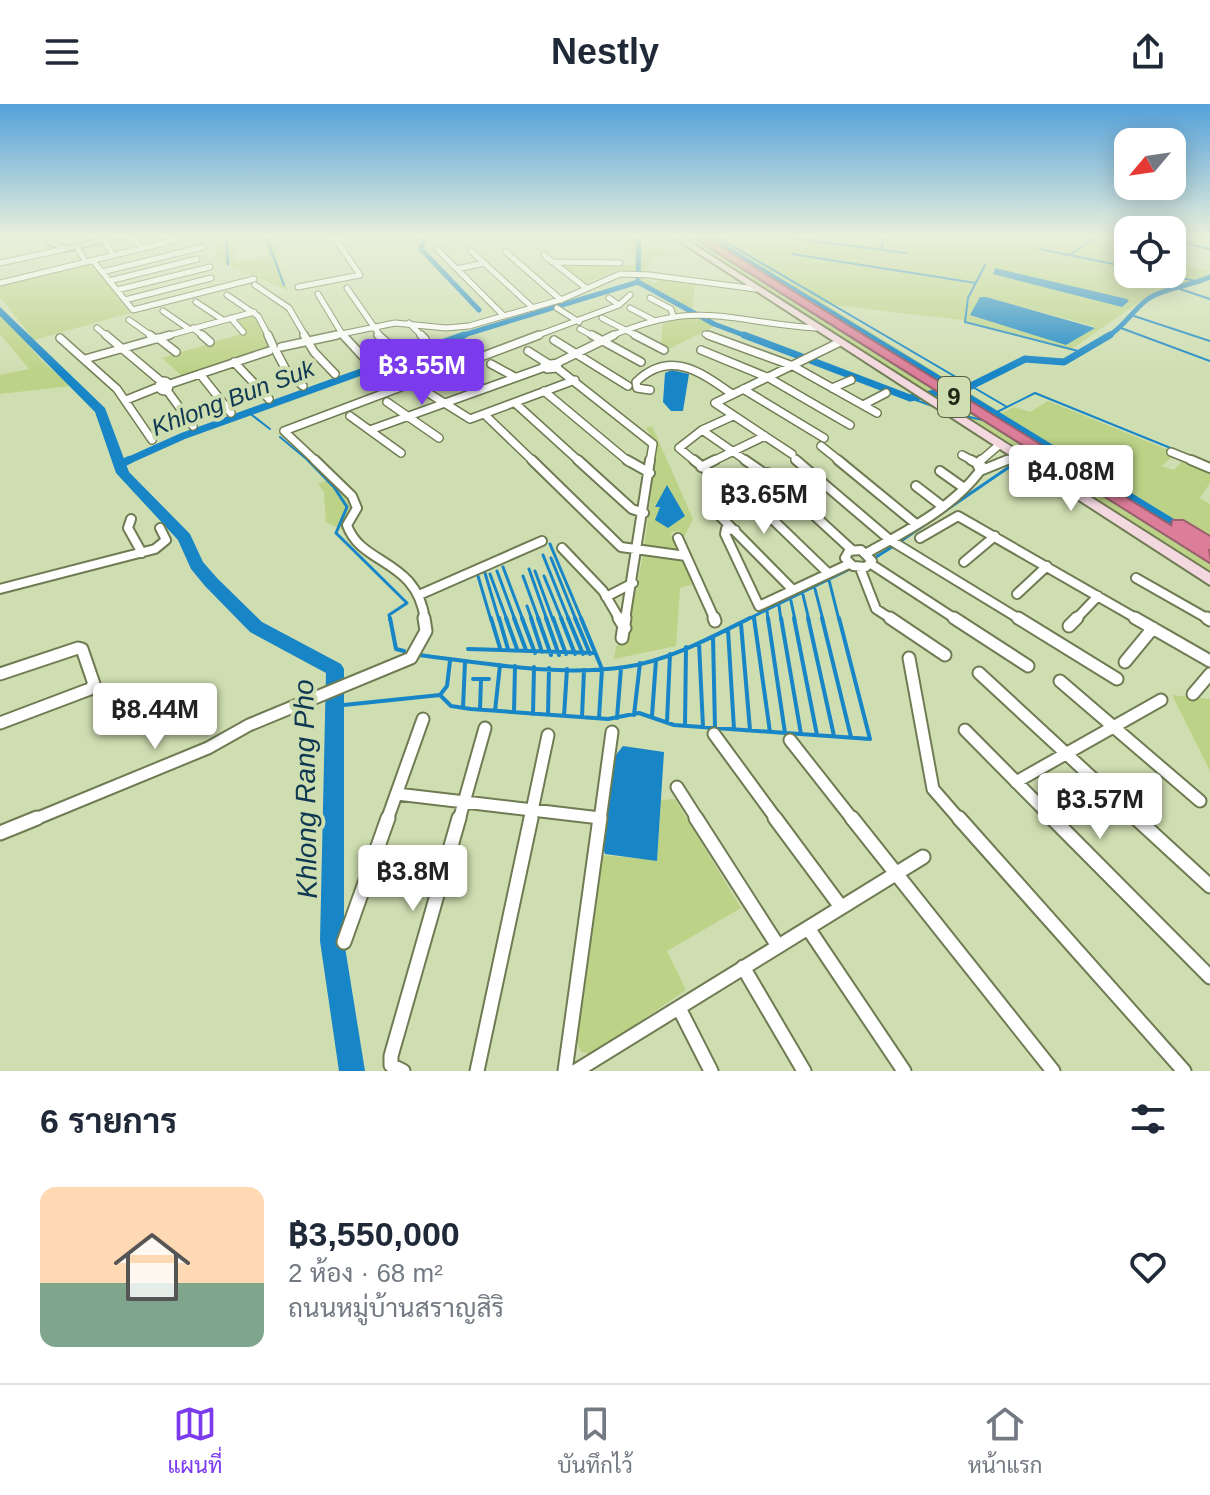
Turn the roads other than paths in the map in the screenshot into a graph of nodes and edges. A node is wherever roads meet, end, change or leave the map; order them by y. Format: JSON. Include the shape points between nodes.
{"nodes":[{"id":1,"x":110,"y":282,"type":"edge"},
{"id":2,"x":148,"y":282,"type":"edge"},
{"id":3,"x":195,"y":282,"type":"edge"},
{"id":4,"x":254,"y":282,"type":"edge"},
{"id":5,"x":255,"y":282,"type":"edge"},
{"id":6,"x":321,"y":282,"type":"edge"},
{"id":7,"x":470,"y":282,"type":"edge"},
{"id":8,"x":505,"y":282,"type":"edge"},
{"id":9,"x":541,"y":282,"type":"edge"},
{"id":10,"x":578,"y":282,"type":"edge"},
{"id":11,"x":602,"y":282,"type":"edge"},
{"id":12,"x":707,"y":282,"type":"edge"},
{"id":13,"x":745,"y":282,"type":"edge"},
{"id":14,"x":770,"y":282,"type":"edge"},
{"id":15,"x":783,"y":282,"type":"edge"},
{"id":16,"x":298,"y":287,"type":"dead end"},
{"id":17,"x":347,"y":288,"type":"dead end"},
{"id":18,"x":586,"y":288,"type":"junction"},
{"id":19,"x":756,"y":289,"type":"junction"},
{"id":20,"x":117,"y":290,"type":"junction"},
{"id":21,"x":318,"y":294,"type":"dead end"},
{"id":22,"x":227,"y":295,"type":"dead end"},
{"id":23,"x":630,"y":295,"type":"dead end"},
{"id":24,"x":609,"y":298,"type":"dead end"},
{"id":25,"x":650,"y":298,"type":"dead end"},
{"id":26,"x":125,"y":300,"type":"junction"},
{"id":27,"x":561,"y":300,"type":"junction"},
{"id":28,"x":196,"y":302,"type":"dead end"},
{"id":29,"x":619,"y":305,"type":"junction"},
{"id":30,"x":533,"y":308,"type":"junction"},
{"id":31,"x":557,"y":308,"type":"dead end"},
{"id":32,"x":630,"y":308,"type":"dead end"},
{"id":33,"x":163,"y":311,"type":"dead end"},
{"id":34,"x":254,"y":312,"type":"junction"},
{"id":35,"x":504,"y":316,"type":"junction"},
{"id":36,"x":673,"y":316,"type":"junction"},
{"id":37,"x":231,"y":318,"type":"junction"},
{"id":38,"x":602,"y":318,"type":"dead end"},
{"id":39,"x":129,"y":320,"type":"dead end"},
{"id":40,"x":223,"y":320,"type":"junction"},
{"id":41,"x":655,"y":321,"type":"junction"},
{"id":42,"x":409,"y":323,"type":"junction"},
{"id":43,"x":579,"y":326,"type":"junction"},
{"id":44,"x":372,"y":327,"type":"junction"},
{"id":45,"x":97,"y":328,"type":"dead end"},
{"id":46,"x":191,"y":328,"type":"junction"},
{"id":47,"x":816,"y":328,"type":"junction"},
{"id":48,"x":629,"y":330,"type":"junction"},
{"id":49,"x":243,"y":332,"type":"dead end"},
{"id":50,"x":341,"y":334,"type":"junction"},
{"id":51,"x":705,"y":334,"type":"dead end"},
{"id":52,"x":60,"y":338,"type":"dead end"},
{"id":53,"x":156,"y":338,"type":"junction"},
{"id":54,"x":425,"y":339,"type":"dead end"},
{"id":55,"x":554,"y":340,"type":"dead end"},
{"id":56,"x":604,"y":341,"type":"junction"},
{"id":57,"x":210,"y":342,"type":"dead end"},
{"id":58,"x":309,"y":342,"type":"junction"},
{"id":59,"x":842,"y":345,"type":"junction"},
{"id":60,"x":122,"y":348,"type":"junction"},
{"id":61,"x":275,"y":349,"type":"junction"},
{"id":62,"x":664,"y":350,"type":"dead end"},
{"id":63,"x":701,"y":350,"type":"dead end"},
{"id":64,"x":528,"y":351,"type":"dead end"},
{"id":65,"x":176,"y":352,"type":"dead end"},
{"id":66,"x":399,"y":353,"type":"dead end"},
{"id":67,"x":576,"y":353,"type":"junction"},
{"id":68,"x":85,"y":359,"type":"junction"},
{"id":69,"x":367,"y":361,"type":"dead end"},
{"id":70,"x":234,"y":362,"type":"junction"},
{"id":71,"x":641,"y":362,"type":"dead end"},
{"id":72,"x":491,"y":364,"type":"dead end"},
{"id":73,"x":546,"y":365,"type":"junction"},
{"id":74,"x":557,"y":366,"type":"junction"},
{"id":75,"x":793,"y":366,"type":"junction"},
{"id":76,"x":200,"y":374,"type":"junction"},
{"id":77,"x":335,"y":374,"type":"dead end"},
{"id":78,"x":457,"y":376,"type":"dead end"},
{"id":79,"x":513,"y":376,"type":"junction"},
{"id":80,"x":769,"y":378,"type":"junction"},
{"id":81,"x":575,"y":380,"type":"junction"},
{"id":82,"x":851,"y":380,"type":"dead end"},
{"id":83,"x":164,"y":386,"type":"junction"},
{"id":84,"x":303,"y":386,"type":"dead end"},
{"id":85,"x":628,"y":386,"type":"dead end"},
{"id":86,"x":832,"y":388,"type":"junction"},
{"id":87,"x":422,"y":389,"type":"dead end"},
{"id":88,"x":478,"y":389,"type":"junction"},
{"id":89,"x":743,"y":389,"type":"junction"},
{"id":90,"x":650,"y":390,"type":"dead end"},
{"id":91,"x":544,"y":391,"type":"junction"},
{"id":92,"x":886,"y":393,"type":"dead end"},
{"id":93,"x":732,"y":394,"type":"junction"},
{"id":94,"x":269,"y":399,"type":"dead end"},
{"id":95,"x":126,"y":400,"type":"junction"},
{"id":96,"x":443,"y":401,"type":"junction"},
{"id":97,"x":387,"y":402,"type":"dead end"},
{"id":98,"x":515,"y":403,"type":"junction"},
{"id":99,"x":863,"y":405,"type":"junction"},
{"id":100,"x":231,"y":413,"type":"dead end"},
{"id":101,"x":877,"y":413,"type":"dead end"},
{"id":102,"x":484,"y":414,"type":"junction"},
{"id":103,"x":407,"y":415,"type":"junction"},
{"id":104,"x":350,"y":416,"type":"dead end"},
{"id":105,"x":733,"y":416,"type":"junction"},
{"id":106,"x":850,"y":425,"type":"dead end"},
{"id":107,"x":193,"y":426,"type":"dead end"},
{"id":108,"x":370,"y":430,"type":"junction"},
{"id":109,"x":702,"y":430,"type":"junction"},
{"id":110,"x":765,"y":436,"type":"junction"},
{"id":111,"x":439,"y":438,"type":"dead end"},
{"id":112,"x":152,"y":440,"type":"dead end"},
{"id":113,"x":999,"y":445,"type":"junction"},
{"id":114,"x":733,"y":451,"type":"junction"},
{"id":115,"x":1171,"y":452,"type":"dead end"},
{"id":116,"x":401,"y":453,"type":"dead end"},
{"id":117,"x":962,"y":455,"type":"dead end"},
{"id":118,"x":1017,"y":456,"type":"junction"},
{"id":119,"x":701,"y":467,"type":"junction"},
{"id":120,"x":982,"y":468,"type":"junction"},
{"id":121,"x":1210,"y":468,"type":"edge"},
{"id":122,"x":940,"y":471,"type":"dead end"},
{"id":123,"x":650,"y":473,"type":"junction"},
{"id":124,"x":916,"y":486,"type":"dead end"},
{"id":125,"x":727,"y":487,"type":"dead end"},
{"id":126,"x":740,"y":488,"type":"dead end"},
{"id":127,"x":964,"y":488,"type":"junction"},
{"id":128,"x":942,"y":506,"type":"junction"},
{"id":129,"x":711,"y":507,"type":"dead end"},
{"id":130,"x":644,"y":513,"type":"junction"},
{"id":131,"x":131,"y":519,"type":"dead end"},
{"id":132,"x":916,"y":524,"type":"junction"},
{"id":133,"x":160,"y":528,"type":"dead end"},
{"id":134,"x":735,"y":530,"type":"junction"},
{"id":135,"x":995,"y":536,"type":"junction"},
{"id":136,"x":678,"y":538,"type":"dead end"},
{"id":137,"x":920,"y":538,"type":"dead end"},
{"id":138,"x":890,"y":540,"type":"junction"},
{"id":139,"x":542,"y":541,"type":"dead end"},
{"id":140,"x":1210,"y":544,"type":"edge"},
{"id":141,"x":562,"y":548,"type":"dead end"},
{"id":142,"x":852,"y":550,"type":"junction"},
{"id":143,"x":638,"y":551,"type":"junction"},
{"id":144,"x":142,"y":553,"type":"junction"},
{"id":145,"x":867,"y":553,"type":"junction"},
{"id":146,"x":686,"y":556,"type":"junction"},
{"id":147,"x":1210,"y":557,"type":"edge"},
{"id":148,"x":964,"y":562,"type":"dead end"},
{"id":149,"x":849,"y":564,"type":"junction"},
{"id":150,"x":866,"y":566,"type":"junction"},
{"id":151,"x":1047,"y":566,"type":"junction"},
{"id":152,"x":828,"y":573,"type":"junction"},
{"id":153,"x":1136,"y":578,"type":"dead end"},
{"id":154,"x":1210,"y":580,"type":"edge"},
{"id":155,"x":633,"y":583,"type":"junction"},
{"id":156,"x":0,"y":589,"type":"edge"},
{"id":157,"x":793,"y":590,"type":"junction"},
{"id":158,"x":1017,"y":594,"type":"dead end"},
{"id":159,"x":419,"y":595,"type":"junction"},
{"id":160,"x":1098,"y":596,"type":"junction"},
{"id":161,"x":606,"y":597,"type":"junction"},
{"id":162,"x":1210,"y":620,"type":"edge"},
{"id":163,"x":715,"y":621,"type":"dead end"},
{"id":164,"x":1069,"y":626,"type":"dead end"},
{"id":165,"x":625,"y":628,"type":"junction"},
{"id":166,"x":1153,"y":628,"type":"junction"},
{"id":167,"x":622,"y":638,"type":"dead end"},
{"id":168,"x":945,"y":655,"type":"dead end"},
{"id":169,"x":909,"y":658,"type":"dead end"},
{"id":170,"x":1210,"y":661,"type":"edge"},
{"id":171,"x":1125,"y":662,"type":"dead end"},
{"id":172,"x":1028,"y":666,"type":"dead end"},
{"id":173,"x":979,"y":673,"type":"dead end"},
{"id":174,"x":0,"y":674,"type":"edge"},
{"id":175,"x":1210,"y":674,"type":"edge"},
{"id":176,"x":1117,"y":679,"type":"dead end"},
{"id":177,"x":1060,"y":681,"type":"dead end"},
{"id":178,"x":1193,"y":694,"type":"dead end"},
{"id":179,"x":1161,"y":700,"type":"dead end"},
{"id":180,"x":423,"y":719,"type":"dead end"},
{"id":181,"x":0,"y":723,"type":"edge"},
{"id":182,"x":1114,"y":726,"type":"junction"},
{"id":183,"x":485,"y":728,"type":"dead end"},
{"id":184,"x":965,"y":730,"type":"dead end"},
{"id":185,"x":612,"y":732,"type":"dead end"},
{"id":186,"x":714,"y":734,"type":"dead end"},
{"id":187,"x":548,"y":735,"type":"dead end"},
{"id":188,"x":790,"y":740,"type":"dead end"},
{"id":189,"x":1068,"y":754,"type":"junction"},
{"id":190,"x":1016,"y":782,"type":"junction"},
{"id":191,"x":677,"y":787,"type":"dead end"},
{"id":192,"x":397,"y":794,"type":"junction"},
{"id":193,"x":1200,"y":801,"type":"dead end"},
{"id":194,"x":464,"y":802,"type":"junction"},
{"id":195,"x":532,"y":810,"type":"junction"},
{"id":196,"x":600,"y":818,"type":"junction"},
{"id":197,"x":0,"y":833,"type":"edge"},
{"id":198,"x":923,"y":857,"type":"dead end"},
{"id":199,"x":896,"y":873,"type":"junction"},
{"id":200,"x":1210,"y":886,"type":"edge"},
{"id":201,"x":841,"y":907,"type":"junction"},
{"id":202,"x":808,"y":928,"type":"junction"},
{"id":203,"x":344,"y":942,"type":"dead end"},
{"id":204,"x":778,"y":946,"type":"junction"},
{"id":205,"x":743,"y":967,"type":"junction"},
{"id":206,"x":1210,"y":977,"type":"edge"},
{"id":207,"x":679,"y":1008,"type":"junction"},
{"id":208,"x":403,"y":1071,"type":"edge"},
{"id":209,"x":477,"y":1071,"type":"edge"},
{"id":210,"x":565,"y":1071,"type":"edge"},
{"id":211,"x":576,"y":1071,"type":"edge"},
{"id":212,"x":711,"y":1071,"type":"edge"},
{"id":213,"x":804,"y":1071,"type":"edge"},
{"id":214,"x":904,"y":1071,"type":"edge"},
{"id":215,"x":1053,"y":1071,"type":"edge"},
{"id":216,"x":1184,"y":1071,"type":"edge"}],
"edges":[{"from":1,"to":20,"type":"street"},
{"from":2,"to":20,"type":"street"},
{"from":3,"to":26,"type":"street"},
{"from":4,"to":26,"type":"street","via":[[138,310]]},
{"from":5,"to":58,"type":"street","via":[[289,308]]},
{"from":6,"to":16,"type":"street"},
{"from":7,"to":35,"type":"street"},
{"from":8,"to":30,"type":"street"},
{"from":9,"to":27,"type":"street"},
{"from":10,"to":18,"type":"street"},
{"from":11,"to":18,"type":"street"},
{"from":12,"to":19,"type":"street"},
{"from":13,"to":19,"type":"main road"},
{"from":14,"to":147,"type":"highway","number":"9"},
{"from":15,"to":140,"type":"highway","number":"9"},
{"from":17,"to":44,"type":"street"},
{"from":18,"to":27,"type":"street"},
{"from":19,"to":47,"type":"main road"},
{"from":20,"to":26,"type":"street"},
{"from":21,"to":50,"type":"street"},
{"from":22,"to":34,"type":"street"},
{"from":23,"to":29,"type":"street"},
{"from":24,"to":29,"type":"street"},
{"from":25,"to":36,"type":"street","via":[[671,309]]},
{"from":27,"to":30,"type":"street"},
{"from":28,"to":40,"type":"street"},
{"from":29,"to":43,"type":"street"},
{"from":30,"to":35,"type":"street"},
{"from":31,"to":43,"type":"street"},
{"from":32,"to":41,"type":"street"},
{"from":33,"to":46,"type":"street"},
{"from":34,"to":37,"type":"street"},
{"from":34,"to":61,"type":"street"},
{"from":35,"to":42,"type":"street","via":[[455,328]]},
{"from":36,"to":41,"type":"street"},
{"from":36,"to":47,"type":"street","via":[[702,313]]},
{"from":37,"to":40,"type":"street"},
{"from":37,"to":49,"type":"street"},
{"from":38,"to":48,"type":"street"},
{"from":39,"to":53,"type":"street"},
{"from":40,"to":46,"type":"street"},
{"from":41,"to":48,"type":"street"},
{"from":42,"to":44,"type":"street"},
{"from":42,"to":54,"type":"street"},
{"from":43,"to":56,"type":"street"},
{"from":43,"to":159,"type":"street","via":[[284,431],[352,496],[357,508],[347,525],[351,537],[407,577]]},
{"from":44,"to":50,"type":"street"},
{"from":44,"to":66,"type":"street"},
{"from":45,"to":60,"type":"street"},
{"from":46,"to":53,"type":"street"},
{"from":46,"to":57,"type":"street"},
{"from":47,"to":59,"type":"main road"},
{"from":48,"to":56,"type":"street"},
{"from":48,"to":62,"type":"street"},
{"from":50,"to":58,"type":"street"},
{"from":50,"to":69,"type":"street"},
{"from":51,"to":75,"type":"street"},
{"from":52,"to":68,"type":"street"},
{"from":53,"to":60,"type":"street"},
{"from":53,"to":65,"type":"street"},
{"from":55,"to":67,"type":"street"},
{"from":56,"to":67,"type":"street"},
{"from":56,"to":71,"type":"street"},
{"from":58,"to":61,"type":"street"},
{"from":58,"to":77,"type":"street"},
{"from":59,"to":75,"type":"street"},
{"from":59,"to":113,"type":"main road"},
{"from":60,"to":68,"type":"street"},
{"from":60,"to":83,"type":"street"},
{"from":61,"to":70,"type":"street"},
{"from":61,"to":84,"type":"street"},
{"from":63,"to":80,"type":"street"},
{"from":64,"to":73,"type":"street"},
{"from":67,"to":74,"type":"street"},
{"from":67,"to":85,"type":"street"},
{"from":68,"to":95,"type":"street"},
{"from":70,"to":76,"type":"street"},
{"from":70,"to":94,"type":"street"},
{"from":72,"to":79,"type":"street"},
{"from":73,"to":74,"type":"street"},
{"from":73,"to":79,"type":"street"},
{"from":74,"to":81,"type":"street"},
{"from":75,"to":80,"type":"street"},
{"from":75,"to":86,"type":"street"},
{"from":76,"to":83,"type":"street"},
{"from":76,"to":100,"type":"street"},
{"from":78,"to":88,"type":"street"},
{"from":79,"to":88,"type":"street"},
{"from":80,"to":89,"type":"street"},
{"from":80,"to":106,"type":"street"},
{"from":81,"to":91,"type":"street"},
{"from":81,"to":123,"type":"street","via":[[650,440]]},
{"from":82,"to":86,"type":"street"},
{"from":83,"to":95,"type":"street"},
{"from":83,"to":107,"type":"street"},
{"from":86,"to":99,"type":"street"},
{"from":87,"to":96,"type":"street"},
{"from":88,"to":96,"type":"street"},
{"from":89,"to":93,"type":"street"},
{"from":89,"to":132,"type":"street","via":[[823,442]]},
{"from":90,"to":93,"type":"street","via":[[637,388],[636,382],[671,365],[699,369]]},
{"from":91,"to":98,"type":"street"},
{"from":91,"to":123,"type":"street","via":[[635,467]]},
{"from":92,"to":99,"type":"street"},
{"from":93,"to":105,"type":"street","via":[[715,403]]},
{"from":95,"to":112,"type":"street"},
{"from":96,"to":102,"type":"street","via":[[468,419]]},
{"from":96,"to":103,"type":"street"},
{"from":97,"to":103,"type":"street"},
{"from":98,"to":102,"type":"street"},
{"from":98,"to":130,"type":"street","via":[[632,509]]},
{"from":99,"to":101,"type":"street"},
{"from":102,"to":143,"type":"street","via":[[621,547]]},
{"from":103,"to":108,"type":"street"},
{"from":103,"to":111,"type":"street"},
{"from":104,"to":108,"type":"street"},
{"from":105,"to":109,"type":"street"},
{"from":105,"to":110,"type":"street"},
{"from":108,"to":116,"type":"street"},
{"from":109,"to":114,"type":"street"},
{"from":109,"to":119,"type":"street","via":[[679,448]]},
{"from":110,"to":114,"type":"street"},
{"from":110,"to":138,"type":"street"},
{"from":113,"to":118,"type":"main road"},
{"from":113,"to":120,"type":"street"},
{"from":114,"to":119,"type":"street"},
{"from":114,"to":142,"type":"street"},
{"from":115,"to":121,"type":"street"},
{"from":117,"to":120,"type":"street"},
{"from":118,"to":120,"type":"street"},
{"from":118,"to":154,"type":"main road"},
{"from":119,"to":125,"type":"street"},
{"from":120,"to":127,"type":"street"},
{"from":122,"to":127,"type":"street"},
{"from":123,"to":130,"type":"street"},
{"from":124,"to":128,"type":"street"},
{"from":126,"to":152,"type":"street"},
{"from":127,"to":128,"type":"street"},
{"from":128,"to":132,"type":"street"},
{"from":129,"to":134,"type":"street"},
{"from":130,"to":143,"type":"street"},
{"from":131,"to":144,"type":"street","via":[[128,528]]},
{"from":132,"to":138,"type":"street"},
{"from":133,"to":144,"type":"street","via":[[166,542]]},
{"from":134,"to":157,"type":"street"},
{"from":134,"to":157,"type":"street","via":[[726,529],[725,534],[758,605]]},
{"from":135,"to":137,"type":"street","via":[[955,515]]},
{"from":135,"to":148,"type":"street"},
{"from":135,"to":151,"type":"street"},
{"from":136,"to":146,"type":"street"},
{"from":138,"to":145,"type":"street"},
{"from":138,"to":176,"type":"street"},
{"from":139,"to":159,"type":"street"},
{"from":141,"to":161,"type":"street"},
{"from":142,"to":145,"type":"street"},
{"from":142,"to":149,"type":"street","via":[[845,555]]},
{"from":143,"to":146,"type":"street"},
{"from":143,"to":155,"type":"street"},
{"from":144,"to":156,"type":"street"},
{"from":145,"to":150,"type":"street"},
{"from":146,"to":163,"type":"street"},
{"from":149,"to":150,"type":"street"},
{"from":149,"to":152,"type":"street"},
{"from":150,"to":168,"type":"street","via":[[876,609]]},
{"from":150,"to":172,"type":"street"},
{"from":151,"to":158,"type":"street"},
{"from":151,"to":160,"type":"street"},
{"from":152,"to":157,"type":"street"},
{"from":153,"to":162,"type":"street"},
{"from":155,"to":161,"type":"street"},
{"from":155,"to":165,"type":"street"},
{"from":159,"to":197,"type":"street","via":[[426,631],[411,658]]},
{"from":160,"to":164,"type":"street"},
{"from":160,"to":166,"type":"street"},
{"from":161,"to":165,"type":"street"},
{"from":165,"to":167,"type":"street"},
{"from":166,"to":170,"type":"street"},
{"from":166,"to":171,"type":"street"},
{"from":169,"to":216,"type":"street","via":[[933,789]]},
{"from":173,"to":189,"type":"street"},
{"from":174,"to":181,"type":"street","via":[[78,648],[94,684]]},
{"from":175,"to":178,"type":"street"},
{"from":177,"to":182,"type":"street"},
{"from":179,"to":182,"type":"street"},
{"from":180,"to":192,"type":"street"},
{"from":182,"to":189,"type":"street"},
{"from":182,"to":193,"type":"street"},
{"from":183,"to":194,"type":"street"},
{"from":184,"to":190,"type":"street"},
{"from":185,"to":196,"type":"street"},
{"from":186,"to":201,"type":"street"},
{"from":187,"to":195,"type":"street"},
{"from":188,"to":199,"type":"street"},
{"from":189,"to":190,"type":"street"},
{"from":189,"to":200,"type":"street"},
{"from":190,"to":206,"type":"street"},
{"from":191,"to":204,"type":"street"},
{"from":192,"to":194,"type":"street"},
{"from":192,"to":203,"type":"street"},
{"from":194,"to":195,"type":"street"},
{"from":194,"to":208,"type":"street","via":[[391,1056],[391,1065]]},
{"from":195,"to":196,"type":"street"},
{"from":195,"to":209,"type":"street"},
{"from":196,"to":210,"type":"street"},
{"from":198,"to":199,"type":"street"},
{"from":199,"to":201,"type":"street"},
{"from":199,"to":215,"type":"street"},
{"from":201,"to":202,"type":"street"},
{"from":202,"to":204,"type":"street"},
{"from":202,"to":214,"type":"street"},
{"from":204,"to":205,"type":"street"},
{"from":205,"to":207,"type":"street"},
{"from":205,"to":213,"type":"street"},
{"from":207,"to":211,"type":"street"},
{"from":207,"to":212,"type":"street"}]}
